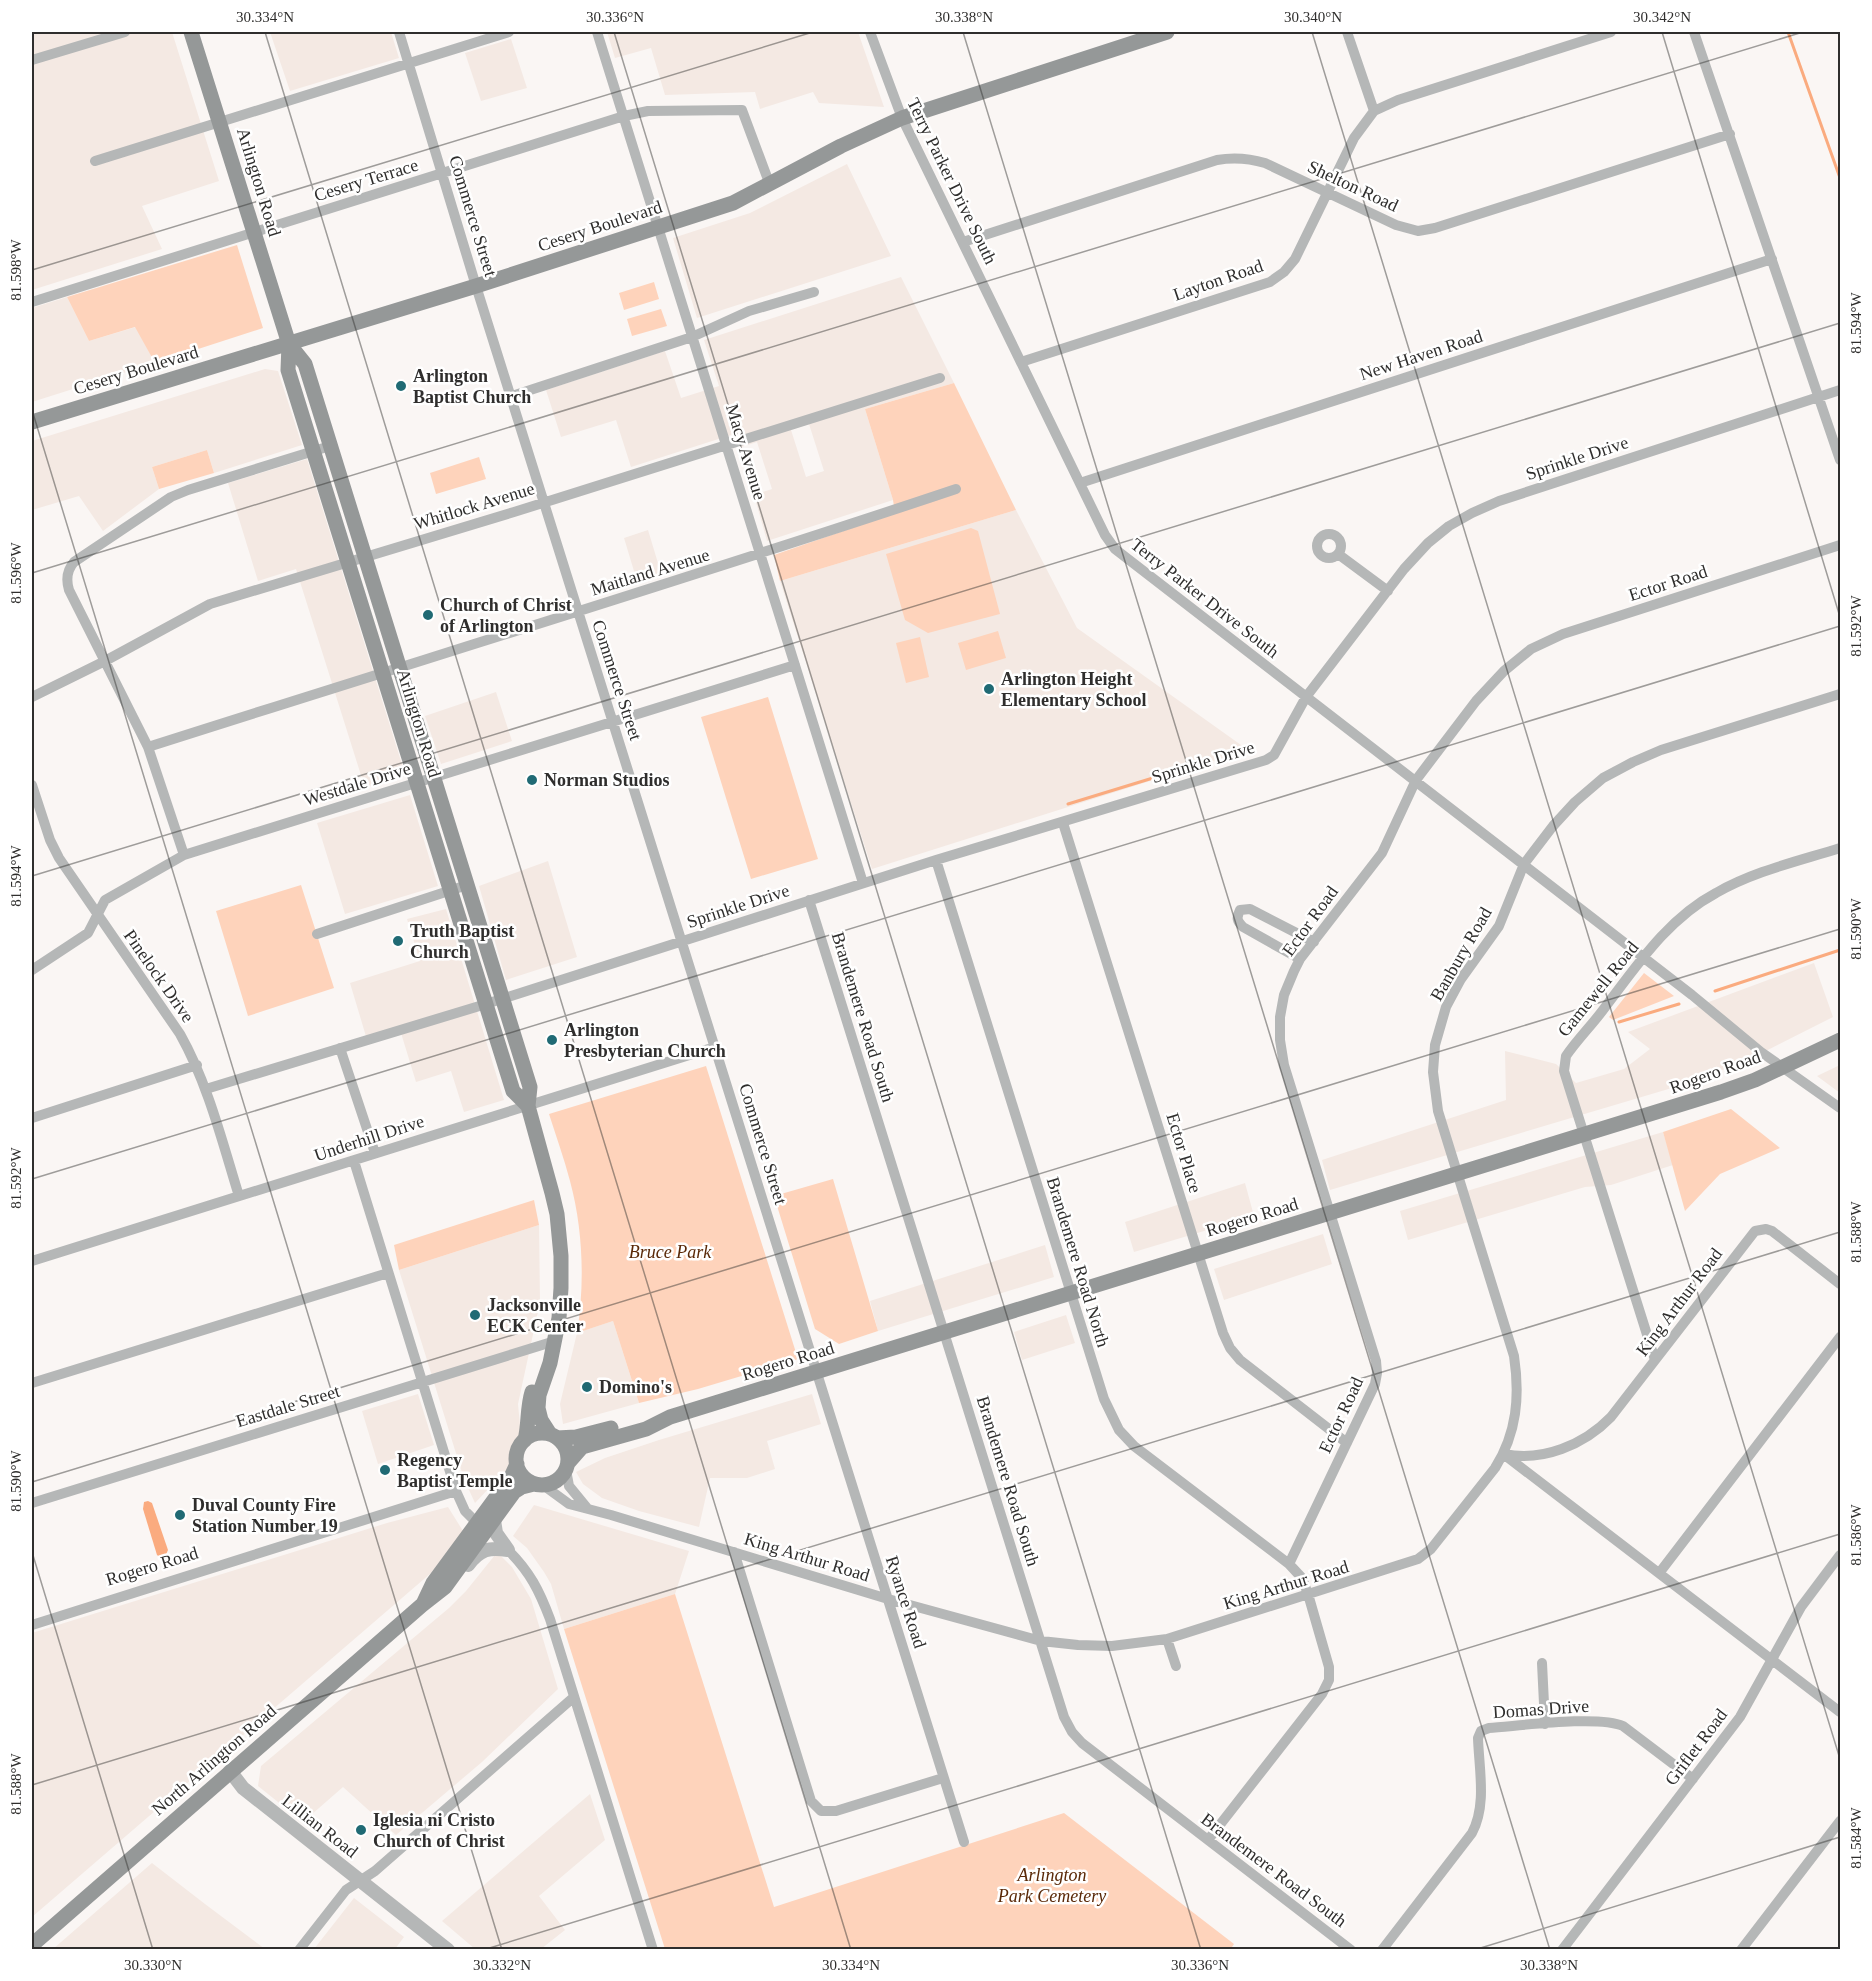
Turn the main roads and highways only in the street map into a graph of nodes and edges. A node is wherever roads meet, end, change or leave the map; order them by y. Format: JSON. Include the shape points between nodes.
{"nodes":[{"id":1,"x":191,"y":32,"type":"edge"},
{"id":2,"x":1167,"y":32,"type":"edge"},
{"id":3,"x":290,"y":344,"type":"junction"},
{"id":4,"x":32,"y":422,"type":"edge"},
{"id":5,"x":1840,"y":1040,"type":"edge"},
{"id":6,"x":528,"y":1106,"type":"junction"},
{"id":7,"x":544,"y":1379,"type":"junction"},
{"id":8,"x":670,"y":1417,"type":"junction"},
{"id":9,"x":554,"y":1436,"type":"junction"},
{"id":10,"x":525,"y":1440,"type":"junction"},
{"id":11,"x":517,"y":1464,"type":"junction"},
{"id":12,"x":567,"y":1467,"type":"junction"},
{"id":13,"x":539,"y":1484,"type":"junction"},
{"id":14,"x":429,"y":1601,"type":"junction"},
{"id":15,"x":32,"y":1945,"type":"edge"}],
"edges":[{"from":1,"to":3,"type":"main road","name":"Arlington Road"},
{"from":2,"to":3,"type":"main road","name":"Cesery Boulevard","via":[[902,118],[733,203]]},
{"from":3,"to":4,"type":"main road","name":"Cesery Boulevard"},
{"from":3,"to":6,"type":"main road","name":"Arlington Road","via":[[305,364],[434,777],[530,1087]]},
{"from":3,"to":6,"type":"main road","name":"Arlington Road","via":[[288,370],[382,672],[513,1091]]},
{"from":5,"to":8,"type":"main road","name":"Rogero Road","via":[[1721,1092]]},
{"from":6,"to":7,"type":"main road","name":"Arlington Road","via":[[557,1214],[561,1287],[555,1341]]},
{"from":7,"to":9,"type":"main road","name":"Arlington Road","via":[[538,1408],[541,1420]]},
{"from":7,"to":10,"type":"main road","name":"Arlington Road","via":[[532,1391]]},
{"from":8,"to":9,"type":"main road","name":"Rogero Road","via":[[644,1419],[576,1437]]},
{"from":8,"to":12,"type":"main road","name":"Rogero Road","via":[[646,1429],[582,1448]]},
{"from":9,"to":10,"type":"main road","via":[[539,1433]]},
{"from":9,"to":12,"type":"main road","via":[[565,1446]]},
{"from":10,"to":11,"type":"main road"},
{"from":11,"to":13,"type":"main road","via":[[525,1478]]},
{"from":11,"to":14,"type":"main road","name":"North Arlington Road","via":[[433,1583]]},
{"from":12,"to":13,"type":"main road","via":[[554,1482]]},
{"from":13,"to":14,"type":"main road","name":"North Arlington Road","via":[[514,1492],[445,1587]]},
{"from":14,"to":15,"type":"main road","name":"North Arlington Road"}]}
